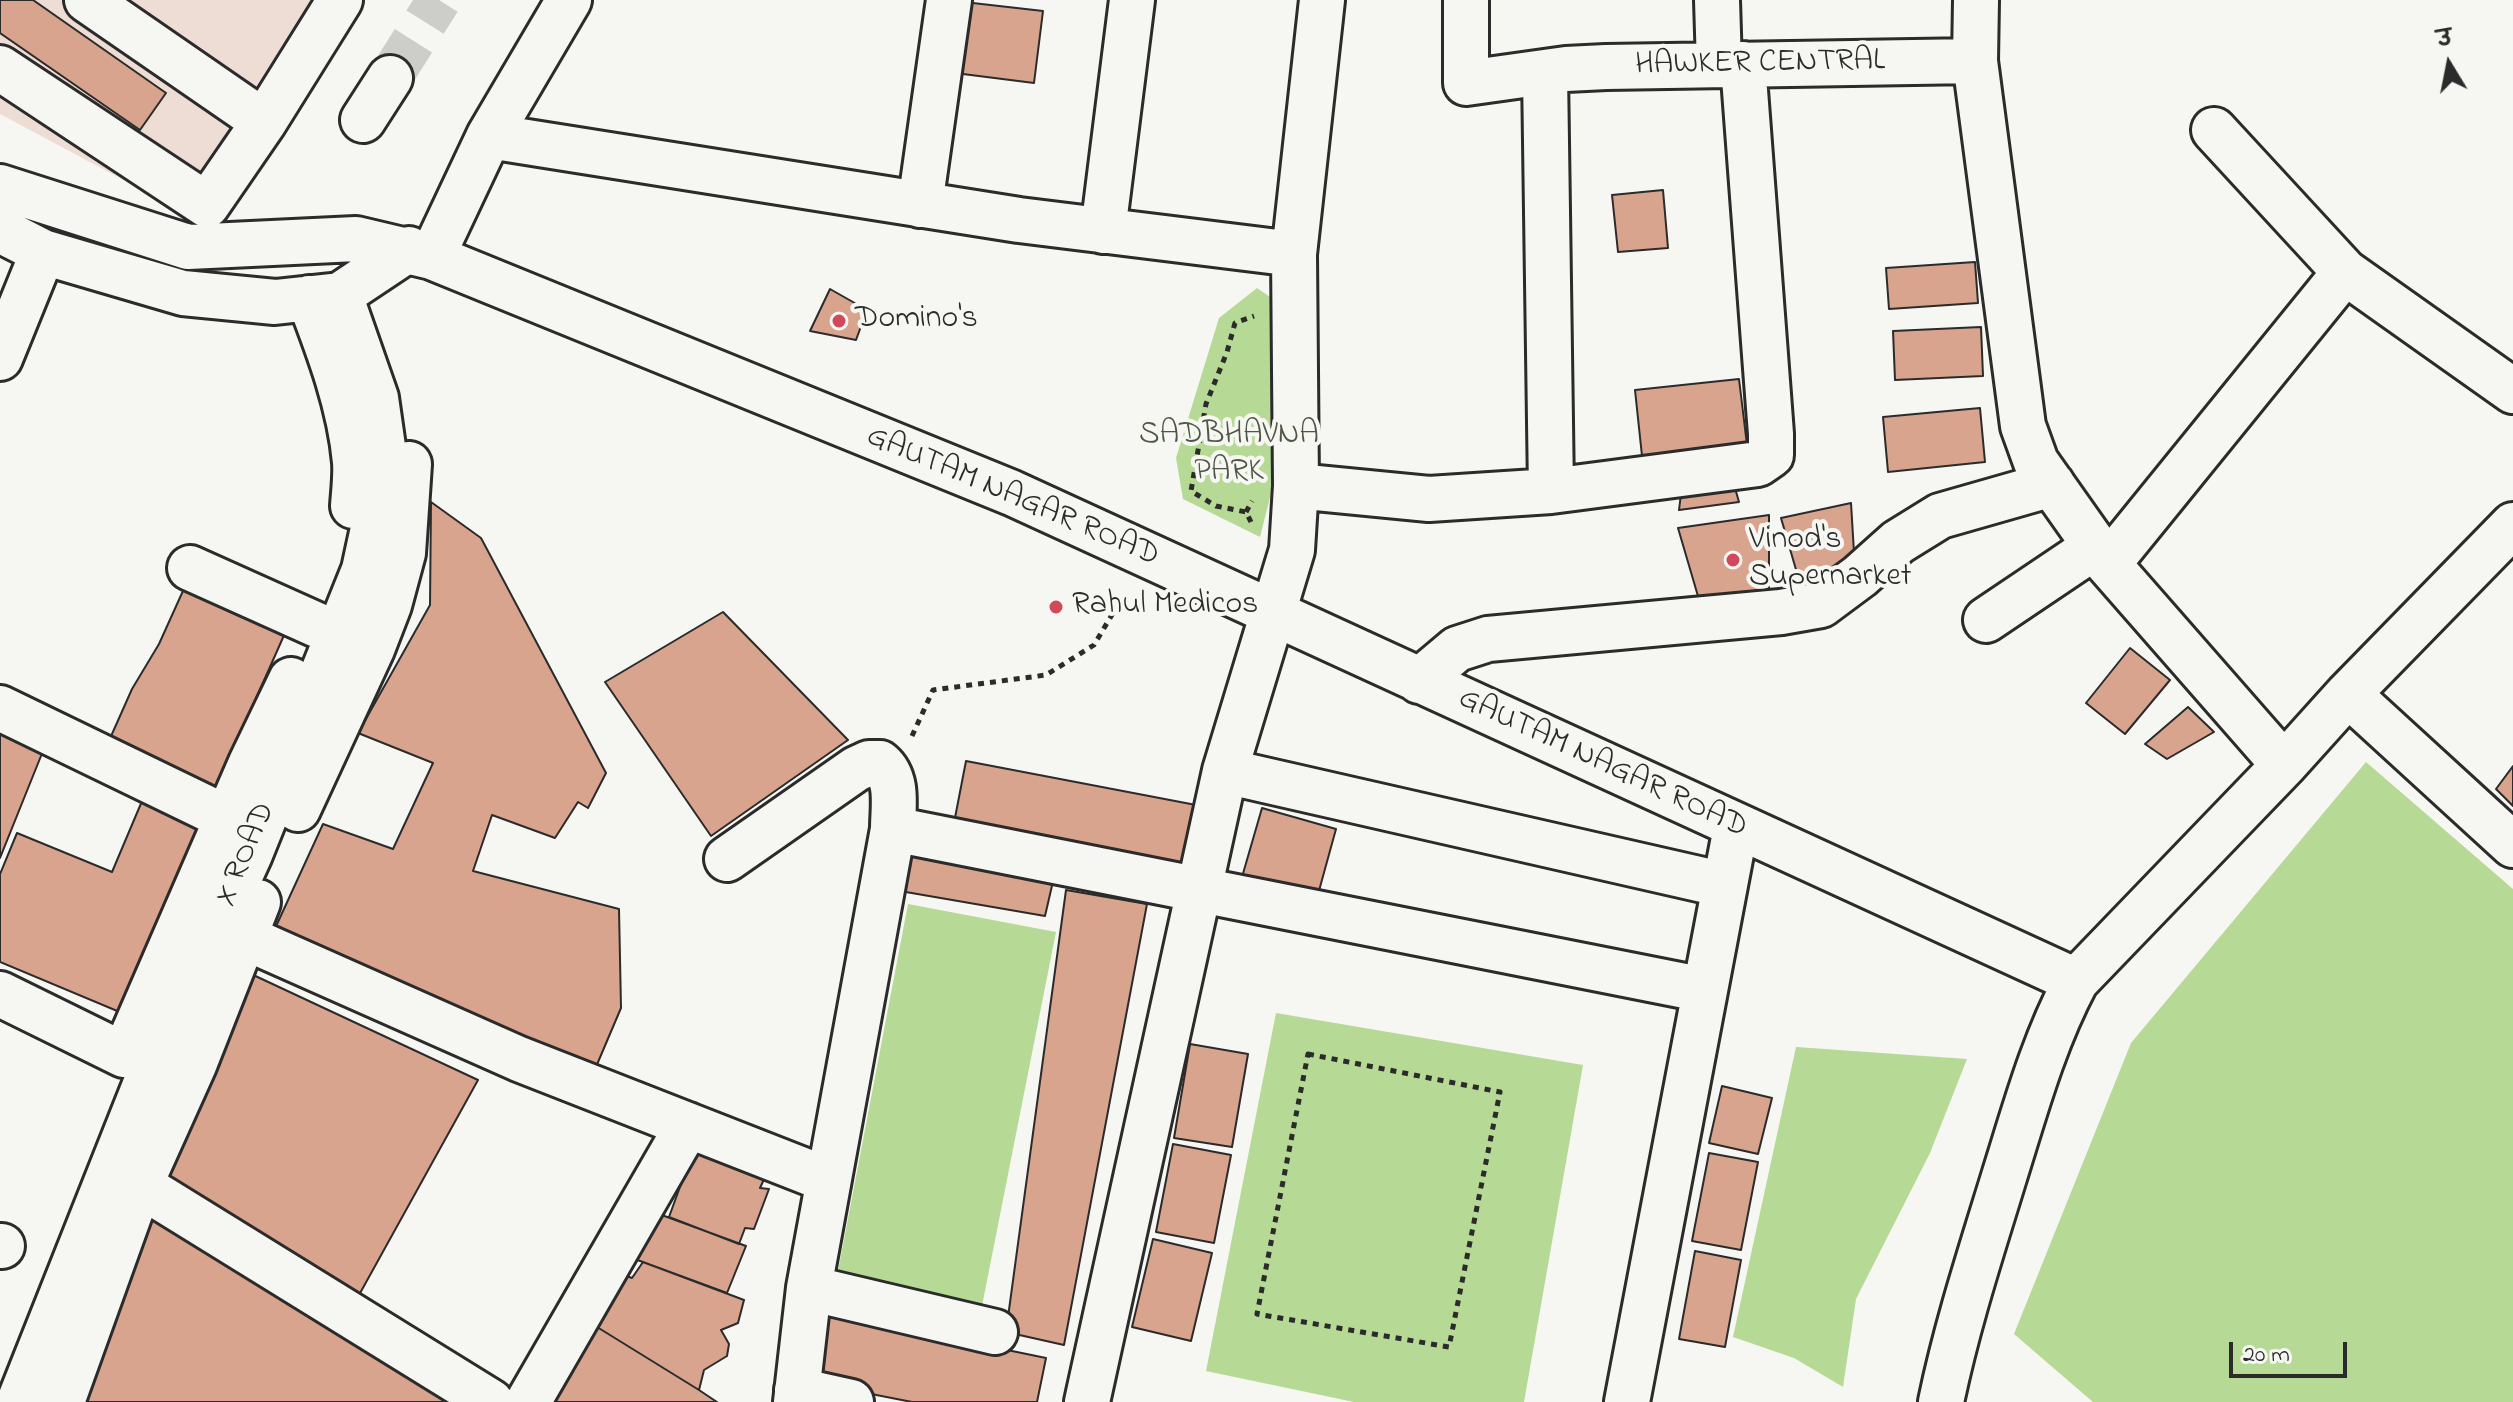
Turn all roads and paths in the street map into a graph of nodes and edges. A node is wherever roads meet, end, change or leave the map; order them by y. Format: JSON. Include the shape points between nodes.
{"nodes":[{"id":1,"x":87,"y":0,"type":"edge"},
{"id":2,"x":340,"y":0,"type":"edge"},
{"id":3,"x":569,"y":0,"type":"edge"},
{"id":4,"x":949,"y":0,"type":"edge"},
{"id":5,"x":1132,"y":0,"type":"edge"},
{"id":6,"x":1322,"y":0,"type":"edge"},
{"id":7,"x":1466,"y":0,"type":"edge"},
{"id":8,"x":1717,"y":0,"type":"edge"},
{"id":9,"x":1976,"y":0,"type":"edge"},
{"id":10,"x":1975,"y":61,"type":"junction"},
{"id":11,"x":1731,"y":64,"type":"junction"},
{"id":12,"x":0,"y":68,"type":"edge"},
{"id":13,"x":1545,"y":72,"type":"junction"},
{"id":14,"x":390,"y":78,"type":"tunnel mouth"},
{"id":15,"x":363,"y":120,"type":"dead end"},
{"id":16,"x":264,"y":122,"type":"junction"},
{"id":17,"x":2214,"y":130,"type":"dead end"},
{"id":18,"x":489,"y":136,"type":"junction"},
{"id":19,"x":0,"y":187,"type":"edge"},
{"id":20,"x":920,"y":205,"type":"junction"},
{"id":21,"x":0,"y":230,"type":"edge"},
{"id":22,"x":1103,"y":231,"type":"junction"},
{"id":23,"x":43,"y":252,"type":"junction"},
{"id":24,"x":420,"y":253,"type":"junction"},
{"id":25,"x":1294,"y":254,"type":"junction"},
{"id":26,"x":2345,"y":272,"type":"junction"},
{"id":27,"x":325,"y":297,"type":"junction"},
{"id":28,"x":1268,"y":318,"type":"dead end"},
{"id":29,"x":359,"y":345,"type":"junction"},
{"id":30,"x":0,"y":358,"type":"edge"},
{"id":31,"x":2513,"y":391,"type":"edge"},
{"id":32,"x":2052,"y":484,"type":"junction"},
{"id":33,"x":1277,"y":488,"type":"junction"},
{"id":34,"x":1551,"y":491,"type":"junction"},
{"id":35,"x":1246,"y":512,"type":"junction"},
{"id":36,"x":1253,"y":524,"type":"dead end"},
{"id":37,"x":2513,"y":526,"type":"edge"},
{"id":38,"x":2102,"y":555,"type":"junction"},
{"id":39,"x":190,"y":568,"type":"dead end"},
{"id":40,"x":1116,"y":608,"type":"dead end"},
{"id":41,"x":1275,"y":614,"type":"junction"},
{"id":42,"x":1986,"y":620,"type":"dead end"},
{"id":43,"x":317,"y":625,"type":"junction"},
{"id":44,"x":1419,"y":681,"type":"junction"},
{"id":45,"x":2348,"y":694,"type":"junction"},
{"id":46,"x":0,"y":708,"type":"edge"},
{"id":47,"x":2284,"y":765,"type":"junction"},
{"id":48,"x":1225,"y":771,"type":"junction"},
{"id":49,"x":893,"y":781,"type":"junction"},
{"id":50,"x":227,"y":818,"type":"junction"},
{"id":51,"x":1736,"y":827,"type":"junction"},
{"id":52,"x":893,"y":829,"type":"junction"},
{"id":53,"x":2513,"y":845,"type":"edge"},
{"id":54,"x":727,"y":859,"type":"dead end"},
{"id":55,"x":1725,"y":885,"type":"junction"},
{"id":56,"x":1201,"y":891,"type":"junction"},
{"id":57,"x":244,"y":937,"type":"junction"},
{"id":58,"x":2076,"y":981,"type":"junction"},
{"id":59,"x":1705,"y":990,"type":"junction"},
{"id":60,"x":0,"y":994,"type":"edge"},
{"id":61,"x":1308,"y":1054,"type":"joint"},
{"id":62,"x":688,"y":1125,"type":"junction"},
{"id":63,"x":828,"y":1180,"type":"junction"},
{"id":64,"x":140,"y":1185,"type":"junction"},
{"id":65,"x":809,"y":1288,"type":"junction"},
{"id":66,"x":995,"y":1332,"type":"dead end"},
{"id":67,"x":797,"y":1396,"type":"edge"},
{"id":68,"x":19,"y":1402,"type":"edge"},
{"id":69,"x":62,"y":1402,"type":"edge"},
{"id":70,"x":491,"y":1402,"type":"edge"},
{"id":71,"x":528,"y":1402,"type":"edge"},
{"id":72,"x":851,"y":1402,"type":"edge"},
{"id":73,"x":1087,"y":1402,"type":"edge"},
{"id":74,"x":1627,"y":1402,"type":"edge"},
{"id":75,"x":1941,"y":1402,"type":"edge"}],
"edges":[{"from":1,"to":16,"type":"street"},
{"from":2,"to":16,"type":"street"},
{"from":3,"to":18,"type":"street"},
{"from":4,"to":20,"type":"street"},
{"from":5,"to":22,"type":"street"},
{"from":6,"to":25,"type":"street"},
{"from":7,"to":13,"type":"street","name":"HAWKER CENTRAL","via":[[1466,83]]},
{"from":8,"to":11,"type":"street"},
{"from":9,"to":10,"type":"street"},
{"from":10,"to":11,"type":"street","name":"HAWKER CENTRAL"},
{"from":10,"to":32,"type":"street","via":[[2023,426],[2036,462]]},
{"from":11,"to":13,"type":"street","name":"HAWKER CENTRAL"},
{"from":11,"to":34,"type":"street","via":[[1771,455],[1758,464]]},
{"from":12,"to":16,"type":"street","via":[[207,205]]},
{"from":13,"to":34,"type":"street"},
{"from":14,"to":15,"type":"street"},
{"from":17,"to":26,"type":"street"},
{"from":18,"to":20,"type":"street"},
{"from":18,"to":24,"type":"street"},
{"from":19,"to":24,"type":"street","name":"GAUTAM NAGAR ROAD","via":[[188,247],[356,239]]},
{"from":20,"to":22,"type":"street"},
{"from":21,"to":23,"type":"street"},
{"from":22,"to":25,"type":"street"},
{"from":23,"to":27,"type":"street","via":[[183,293],[275,302]]},
{"from":23,"to":30,"type":"street"},
{"from":24,"to":27,"type":"street"},
{"from":24,"to":41,"type":"street","name":"GAUTAM NAGAR ROAD","via":[[1012,493]]},
{"from":25,"to":33,"type":"street"},
{"from":26,"to":31,"type":"street"},
{"from":26,"to":38,"type":"street"},
{"from":27,"to":29,"type":"street","name":"X ROAD"},
{"from":27,"to":43,"type":"street","via":[[355,462],[353,506]]},
{"from":28,"to":35,"type":"path","via":[[1256,315],[1235,323],[1206,404],[1191,491],[1216,506]]},
{"from":29,"to":57,"type":"street","via":[[400,407],[410,468],[403,553],[372,649]]},
{"from":29,"to":68,"type":"street","name":"X ROAD","via":[[376,398],[386,468],[364,570],[250,854],[149,1075]]},
{"from":32,"to":38,"type":"street"},
{"from":32,"to":44,"type":"street","via":[[1940,516],[1898,542],[1821,605],[1488,639],[1457,649]]},
{"from":33,"to":34,"type":"street","via":[[1429,499]]},
{"from":33,"to":35,"type":"path"},
{"from":33,"to":41,"type":"street","via":[[1292,550]]},
{"from":35,"to":36,"type":"path"},
{"from":37,"to":45,"type":"street"},
{"from":38,"to":42,"type":"street"},
{"from":38,"to":47,"type":"street"},
{"from":39,"to":43,"type":"street"},
{"from":40,"to":49,"type":"path","via":[[1094,645],[1046,675],[933,690]]},
{"from":41,"to":44,"type":"street","name":"GAUTAM NAGAR ROAD"},
{"from":41,"to":48,"type":"street"},
{"from":43,"to":50,"type":"street"},
{"from":44,"to":51,"type":"street","name":"GAUTAM NAGAR ROAD"},
{"from":45,"to":47,"type":"street"},
{"from":45,"to":53,"type":"street"},
{"from":46,"to":50,"type":"street"},
{"from":47,"to":58,"type":"street"},
{"from":48,"to":55,"type":"street"},
{"from":48,"to":56,"type":"street"},
{"from":49,"to":52,"type":"street"},
{"from":49,"to":54,"type":"street","via":[[880,763],[856,769]]},
{"from":50,"to":60,"type":"street","via":[[124,1055]]},
{"from":51,"to":55,"type":"street"},
{"from":51,"to":58,"type":"street","name":"GAUTAM NAGAR ROAD"},
{"from":52,"to":56,"type":"street"},
{"from":52,"to":63,"type":"street"},
{"from":55,"to":59,"type":"street"},
{"from":56,"to":59,"type":"street"},
{"from":56,"to":73,"type":"street"},
{"from":57,"to":62,"type":"street","via":[[519,1059]]},
{"from":57,"to":64,"type":"street"},
{"from":58,"to":75,"type":"street","via":[[2041,1060],[1955,1334]]},
{"from":59,"to":74,"type":"street"},
{"from":61,"to":61,"type":"path","via":[[1500,1092],[1449,1347],[1257,1314]]},
{"from":62,"to":63,"type":"street"},
{"from":62,"to":71,"type":"street"},
{"from":63,"to":65,"type":"street"},
{"from":64,"to":69,"type":"street"},
{"from":64,"to":70,"type":"street"},
{"from":65,"to":66,"type":"street"},
{"from":65,"to":67,"type":"street"},
{"from":67,"to":72,"type":"street"}]}
